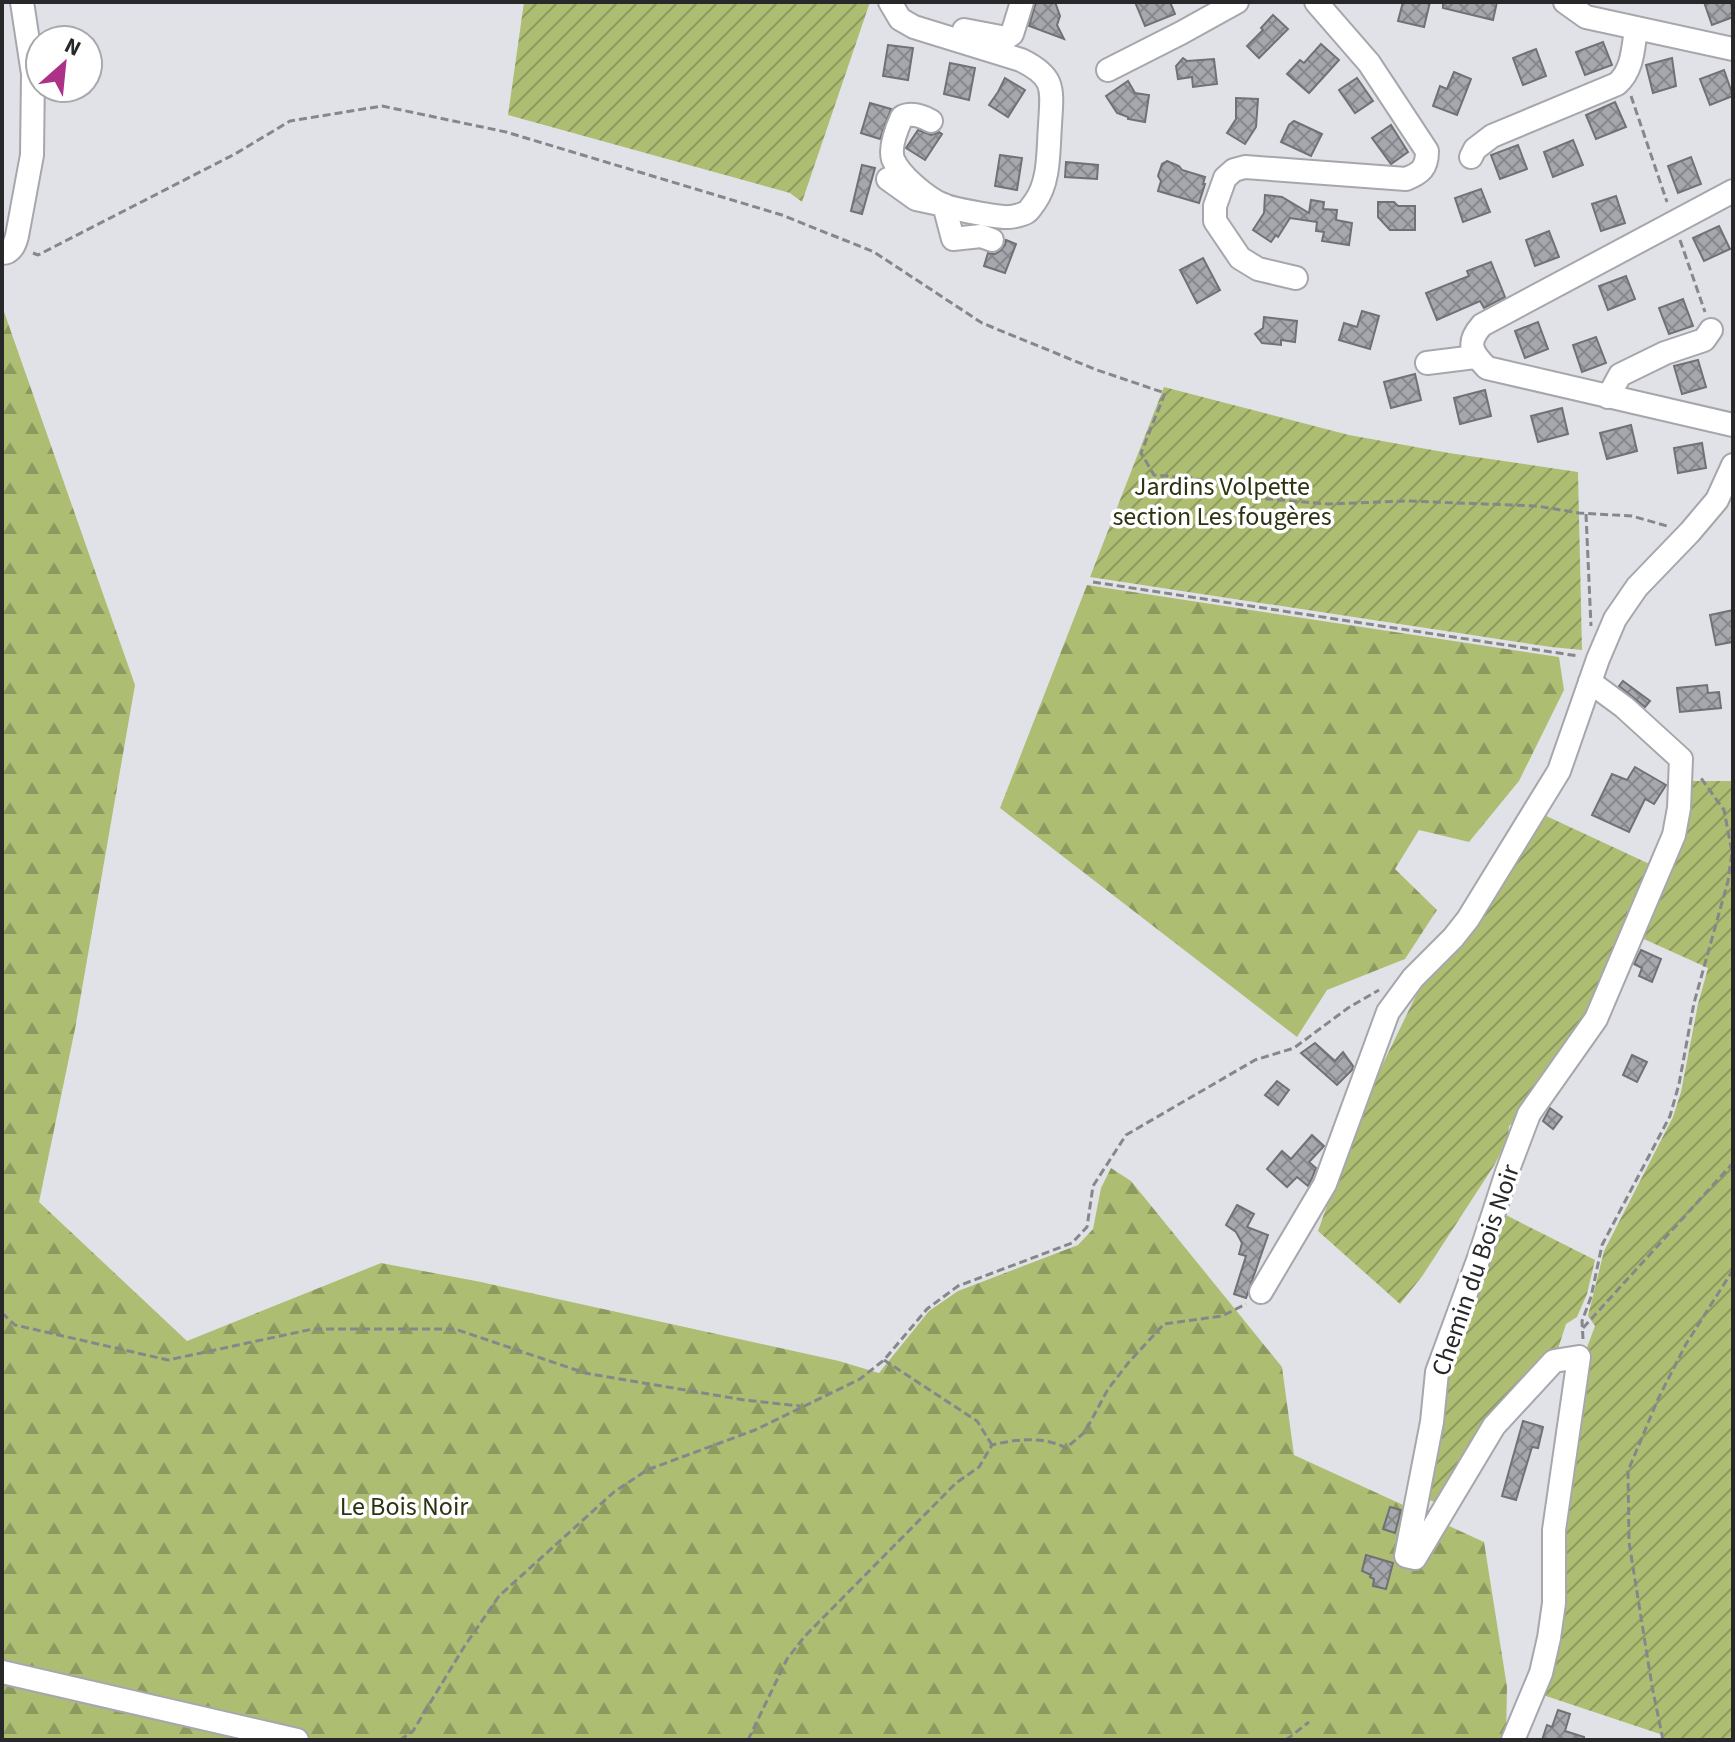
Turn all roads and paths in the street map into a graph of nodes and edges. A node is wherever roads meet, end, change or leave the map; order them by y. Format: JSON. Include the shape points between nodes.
{"nodes":[{"id":1,"x":22,"y":2,"type":"edge"},
{"id":2,"x":890,"y":2,"type":"edge"},
{"id":3,"x":1022,"y":2,"type":"edge"},
{"id":4,"x":1237,"y":2,"type":"edge"},
{"id":5,"x":1316,"y":2,"type":"edge"},
{"id":6,"x":1565,"y":2,"type":"edge"},
{"id":7,"x":1636,"y":29,"type":"junction"},
{"id":8,"x":944,"y":36,"type":"junction"},
{"id":9,"x":1733,"y":49,"type":"edge"},
{"id":10,"x":1108,"y":70,"type":"dead end"},
{"id":11,"x":931,"y":121,"type":"dead end"},
{"id":12,"x":1471,"y":157,"type":"dead end"},
{"id":13,"x":888,"y":179,"type":"dead end"},
{"id":14,"x":1733,"y":191,"type":"edge"},
{"id":15,"x":944,"y":205,"type":"junction"},
{"id":16,"x":992,"y":240,"type":"dead end"},
{"id":17,"x":8,"y":250,"type":"edge"},
{"id":18,"x":1296,"y":278,"type":"dead end"},
{"id":19,"x":1711,"y":330,"type":"dead end"},
{"id":20,"x":1475,"y":357,"type":"junction"},
{"id":21,"x":1427,"y":363,"type":"dead end"},
{"id":22,"x":1608,"y":397,"type":"junction"},
{"id":23,"x":1733,"y":425,"type":"edge"},
{"id":24,"x":1733,"y":465,"type":"edge"},
{"id":25,"x":1586,"y":514,"type":"junction"},
{"id":26,"x":1690,"y":532,"type":"junction"},
{"id":27,"x":1093,"y":582,"type":"dead end"},
{"id":28,"x":1591,"y":629,"type":"dead end"},
{"id":29,"x":1598,"y":659,"type":"junction"},
{"id":30,"x":1590,"y":682,"type":"junction"},
{"id":31,"x":1681,"y":759,"type":"junction"},
{"id":32,"x":1381,"y":988,"type":"dead end"},
{"id":33,"x":1733,"y":1163,"type":"edge"},
{"id":34,"x":1733,"y":1270,"type":"edge"},
{"id":35,"x":1261,"y":1292,"type":"joint"},
{"id":36,"x":2,"y":1313,"type":"edge"},
{"id":37,"x":1583,"y":1328,"type":"junction"},
{"id":38,"x":1579,"y":1357,"type":"junction"},
{"id":39,"x":884,"y":1360,"type":"junction"},
{"id":40,"x":803,"y":1406,"type":"junction"},
{"id":41,"x":992,"y":1445,"type":"junction"},
{"id":42,"x":2,"y":1672,"type":"edge"},
{"id":43,"x":1309,"y":1722,"type":"dead end"},
{"id":44,"x":297,"y":1740,"type":"edge"},
{"id":45,"x":400,"y":1740,"type":"edge"},
{"id":46,"x":748,"y":1740,"type":"edge"},
{"id":47,"x":1286,"y":1740,"type":"edge"},
{"id":48,"x":1513,"y":1740,"type":"edge"},
{"id":49,"x":1663,"y":1740,"type":"edge"}],
"edges":[{"from":1,"to":17,"type":"street","via":[[33,74],[32,155]]},
{"from":2,"to":8,"type":"street","via":[[900,19]]},
{"from":3,"to":8,"type":"street","via":[[1006,38],[964,30],[949,30]]},
{"from":4,"to":10,"type":"street"},
{"from":5,"to":18,"type":"street","via":[[1369,63],[1427,151],[1427,161],[1424,169],[1406,179],[1245,167],[1225,178],[1215,221],[1240,258],[1258,269]]},
{"from":6,"to":7,"type":"street","via":[[1586,17]]},
{"from":7,"to":9,"type":"street"},
{"from":7,"to":12,"type":"street","via":[[1631,62],[1617,84],[1492,136]]},
{"from":8,"to":15,"type":"street","via":[[1036,67],[1047,77],[1052,93],[1043,191],[1028,212],[1007,218]]},
{"from":11,"to":15,"type":"street","via":[[902,117],[893,158],[907,179]]},
{"from":13,"to":15,"type":"street","via":[[916,199]]},
{"from":14,"to":20,"type":"street","via":[[1482,325],[1471,347]]},
{"from":15,"to":16,"type":"street","via":[[953,239]]},
{"from":17,"to":25,"type":"path","via":[[38,255],[290,121],[382,106],[506,132],[782,215],[874,252],[982,323],[1165,393],[1141,453],[1154,475],[1194,478],[1257,498],[1537,506]]},
{"from":19,"to":22,"type":"street","via":[[1704,340],[1620,375]]},
{"from":20,"to":21,"type":"street"},
{"from":20,"to":22,"type":"street","via":[[1487,368]]},
{"from":22,"to":23,"type":"street"},
{"from":24,"to":26,"type":"street","via":[[1717,500]]},
{"from":25,"to":26,"type":"path","via":[[1632,516]]},
{"from":25,"to":28,"type":"path"},
{"from":26,"to":29,"type":"street","via":[[1637,587],[1615,619]]},
{"from":27,"to":29,"type":"path"},
{"from":29,"to":30,"type":"street"},
{"from":30,"to":31,"type":"street"},
{"from":30,"to":35,"type":"street","via":[[1559,771],[1468,919],[1388,1012],[1325,1184]]},
{"from":31,"to":37,"type":"path","via":[[1724,810],[1732,852],[1728,881],[1670,1116],[1602,1245]]},
{"from":31,"to":38,"type":"street","name":"Chemin du Bois Noir","via":[[1674,835],[1596,1019],[1529,1114],[1442,1357],[1406,1556],[1415,1558],[1494,1426],[1554,1361]]},
{"from":32,"to":39,"type":"path","via":[[1294,1048],[1255,1060],[1126,1135],[1093,1186],[1082,1234],[1072,1243],[958,1286],[927,1309]]},
{"from":33,"to":37,"type":"path"},
{"from":34,"to":49,"type":"path","via":[[1686,1344],[1628,1471],[1629,1542]]},
{"from":35,"to":41,"type":"path","via":[[1222,1316],[1164,1324],[1108,1389],[1085,1432],[1066,1448],[1018,1439]]},
{"from":36,"to":40,"type":"path","via":[[15,1325],[168,1360],[313,1329],[455,1329],[585,1373]]},
{"from":37,"to":38,"type":"path"},
{"from":38,"to":48,"type":"street","via":[[1554,1530],[1549,1638],[1541,1673]]},
{"from":39,"to":40,"type":"path","via":[[860,1379]]},
{"from":39,"to":41,"type":"path","via":[[977,1421]]},
{"from":40,"to":45,"type":"path","via":[[647,1470],[614,1492],[499,1596],[413,1731]]},
{"from":41,"to":46,"type":"path","via":[[979,1467],[956,1483],[805,1636],[787,1659]]},
{"from":42,"to":44,"type":"street"},
{"from":43,"to":47,"type":"path"}]}
